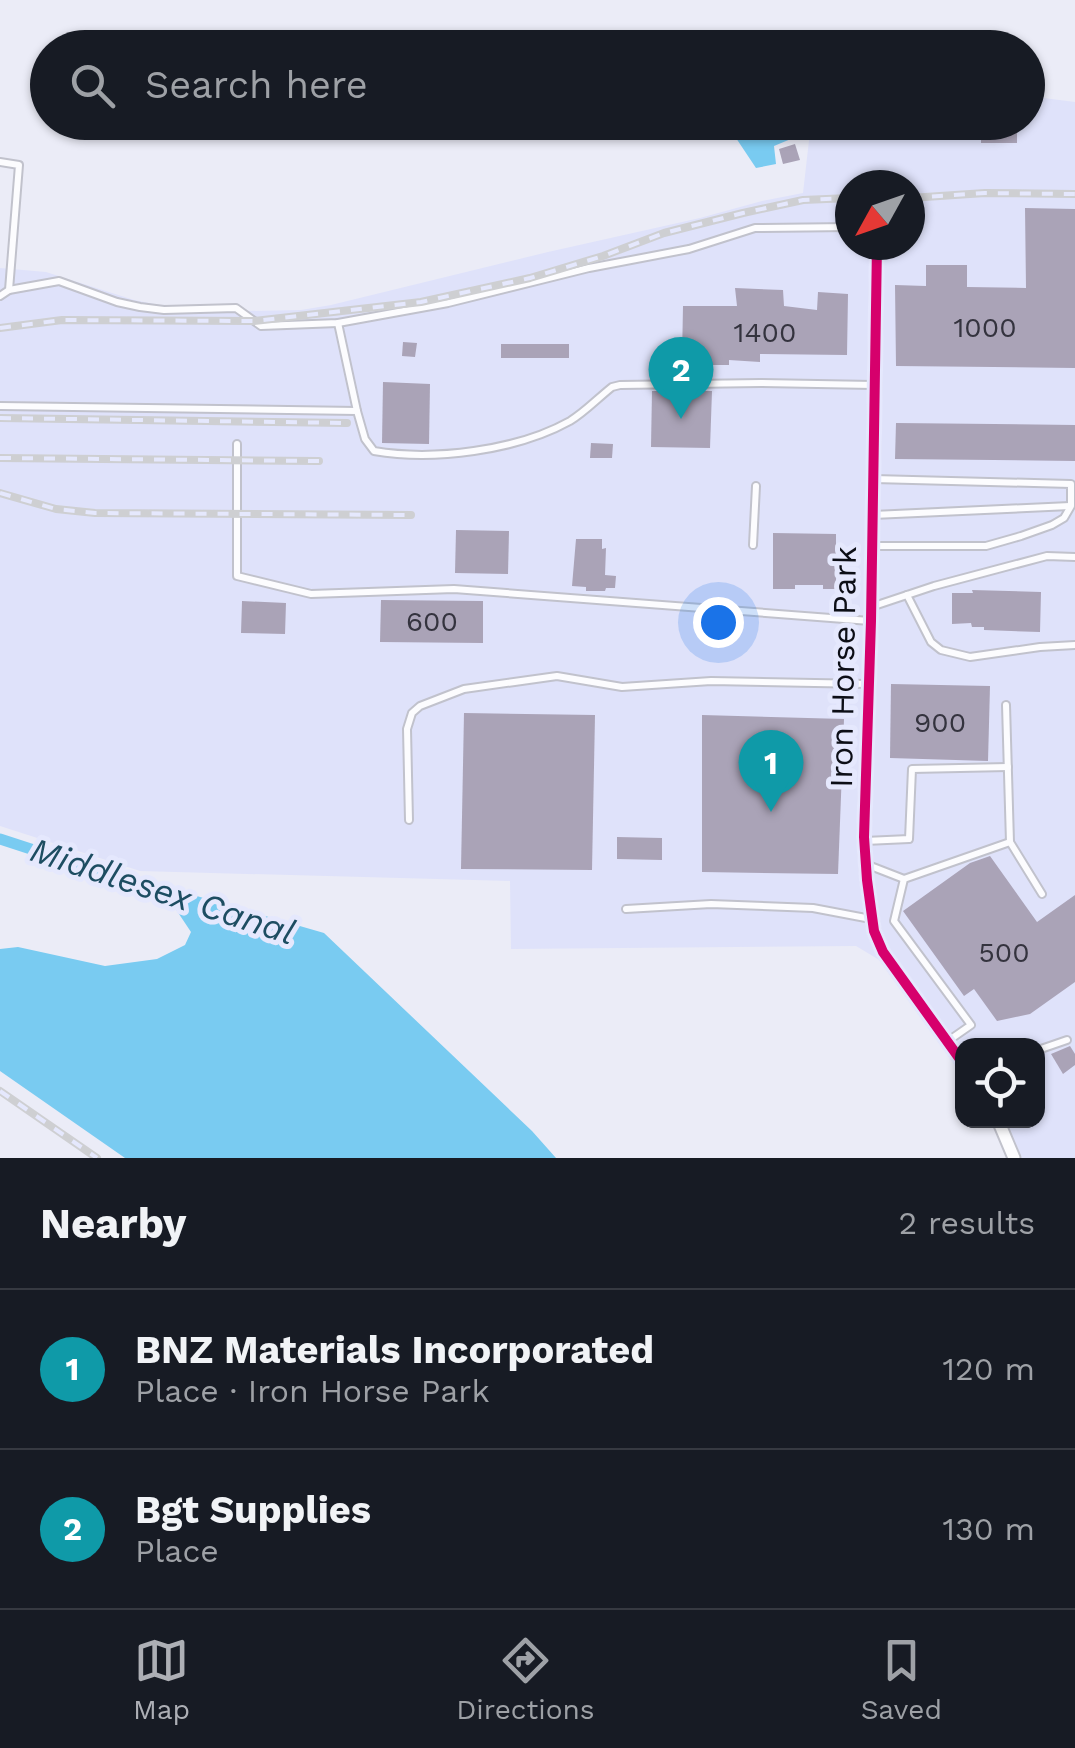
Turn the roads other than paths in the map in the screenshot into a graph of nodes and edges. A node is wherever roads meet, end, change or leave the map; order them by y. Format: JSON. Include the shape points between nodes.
{"nodes":[{"id":1,"x":0,"y":162,"type":"edge"},
{"id":2,"x":835,"y":227,"type":"edge"},
{"id":3,"x":877,"y":260,"type":"edge"},
{"id":4,"x":8,"y":290,"type":"junction"},
{"id":5,"x":0,"y":296,"type":"edge"},
{"id":6,"x":338,"y":323,"type":"junction"},
{"id":7,"x":874,"y":385,"type":"junction"},
{"id":8,"x":0,"y":406,"type":"edge"},
{"id":9,"x":357,"y":411,"type":"junction"},
{"id":10,"x":236,"y":444,"type":"dead end"},
{"id":11,"x":872,"y":479,"type":"junction"},
{"id":12,"x":756,"y":486,"type":"dead end"},
{"id":13,"x":1071,"y":506,"type":"junction"},
{"id":14,"x":872,"y":515,"type":"junction"},
{"id":15,"x":753,"y":545,"type":"dead end"},
{"id":16,"x":871,"y":546,"type":"junction"},
{"id":17,"x":1075,"y":556,"type":"edge"},
{"id":18,"x":907,"y":595,"type":"junction"},
{"id":19,"x":871,"y":614,"type":"junction"},
{"id":20,"x":1075,"y":646,"type":"edge"},
{"id":21,"x":869,"y":684,"type":"junction"},
{"id":22,"x":1006,"y":705,"type":"dead end"},
{"id":23,"x":1008,"y":767,"type":"junction"},
{"id":24,"x":408,"y":820,"type":"dead end"},
{"id":25,"x":864,"y":841,"type":"junction"},
{"id":26,"x":1010,"y":842,"type":"junction"},
{"id":27,"x":866,"y":864,"type":"junction"},
{"id":28,"x":904,"y":879,"type":"junction"},
{"id":29,"x":1042,"y":894,"type":"dead end"},
{"id":30,"x":626,"y":909,"type":"dead end"},
{"id":31,"x":872,"y":919,"type":"junction"},
{"id":32,"x":1067,"y":1040,"type":"dead end"},
{"id":33,"x":948,"y":1042,"type":"junction"},
{"id":34,"x":1045,"y":1048,"type":"edge"},
{"id":35,"x":955,"y":1052,"type":"edge"},
{"id":36,"x":1004,"y":1128,"type":"edge"},
{"id":37,"x":1014,"y":1158,"type":"edge"}],
"edges":[{"from":1,"to":4,"type":"lane","via":[[19,164]]},
{"from":2,"to":6,"type":"lane","via":[[755,228],[689,249]]},
{"from":3,"to":7,"type":"street","name":"Iron Horse Park"},
{"from":4,"to":5,"type":"lane"},
{"from":4,"to":6,"type":"lane","via":[[59,281],[140,307],[236,308],[262,326]]},
{"from":6,"to":9,"type":"lane"},
{"from":7,"to":9,"type":"lane","via":[[620,385],[559,426],[453,455],[374,451]]},
{"from":7,"to":11,"type":"street","name":"Iron Horse Park"},
{"from":8,"to":9,"type":"lane"},
{"from":10,"to":19,"type":"lane","via":[[237,576],[311,594],[454,589]]},
{"from":11,"to":13,"type":"lane","via":[[1072,484]]},
{"from":11,"to":14,"type":"street","name":"Iron Horse Park"},
{"from":12,"to":15,"type":"lane"},
{"from":13,"to":14,"type":"lane"},
{"from":13,"to":16,"type":"lane","via":[[1052,525],[986,546]]},
{"from":14,"to":16,"type":"street","name":"Iron Horse Park"},
{"from":16,"to":19,"type":"street","name":"Iron Horse Park"},
{"from":17,"to":18,"type":"lane","via":[[1047,556]]},
{"from":18,"to":19,"type":"lane"},
{"from":18,"to":20,"type":"lane","via":[[941,650],[970,657]]},
{"from":19,"to":21,"type":"street","name":"Iron Horse Park"},
{"from":21,"to":24,"type":"lane","via":[[622,687],[557,676],[464,689],[412,714]]},
{"from":21,"to":25,"type":"street","name":"Iron Horse Park"},
{"from":22,"to":23,"type":"lane"},
{"from":23,"to":25,"type":"lane","via":[[912,770],[909,839]]},
{"from":23,"to":26,"type":"lane"},
{"from":25,"to":27,"type":"street","name":"Iron Horse Park"},
{"from":26,"to":28,"type":"lane"},
{"from":26,"to":29,"type":"lane"},
{"from":27,"to":28,"type":"lane"},
{"from":27,"to":31,"type":"street","name":"Iron Horse Park"},
{"from":28,"to":33,"type":"lane","via":[[894,921],[971,1025]]},
{"from":30,"to":31,"type":"lane","via":[[796,907]]},
{"from":31,"to":33,"type":"street","name":"Iron Horse Park","via":[[883,952]]},
{"from":32,"to":34,"type":"lane"},
{"from":33,"to":35,"type":"street","name":"Iron Horse Park"},
{"from":36,"to":37,"type":"street"}]}
